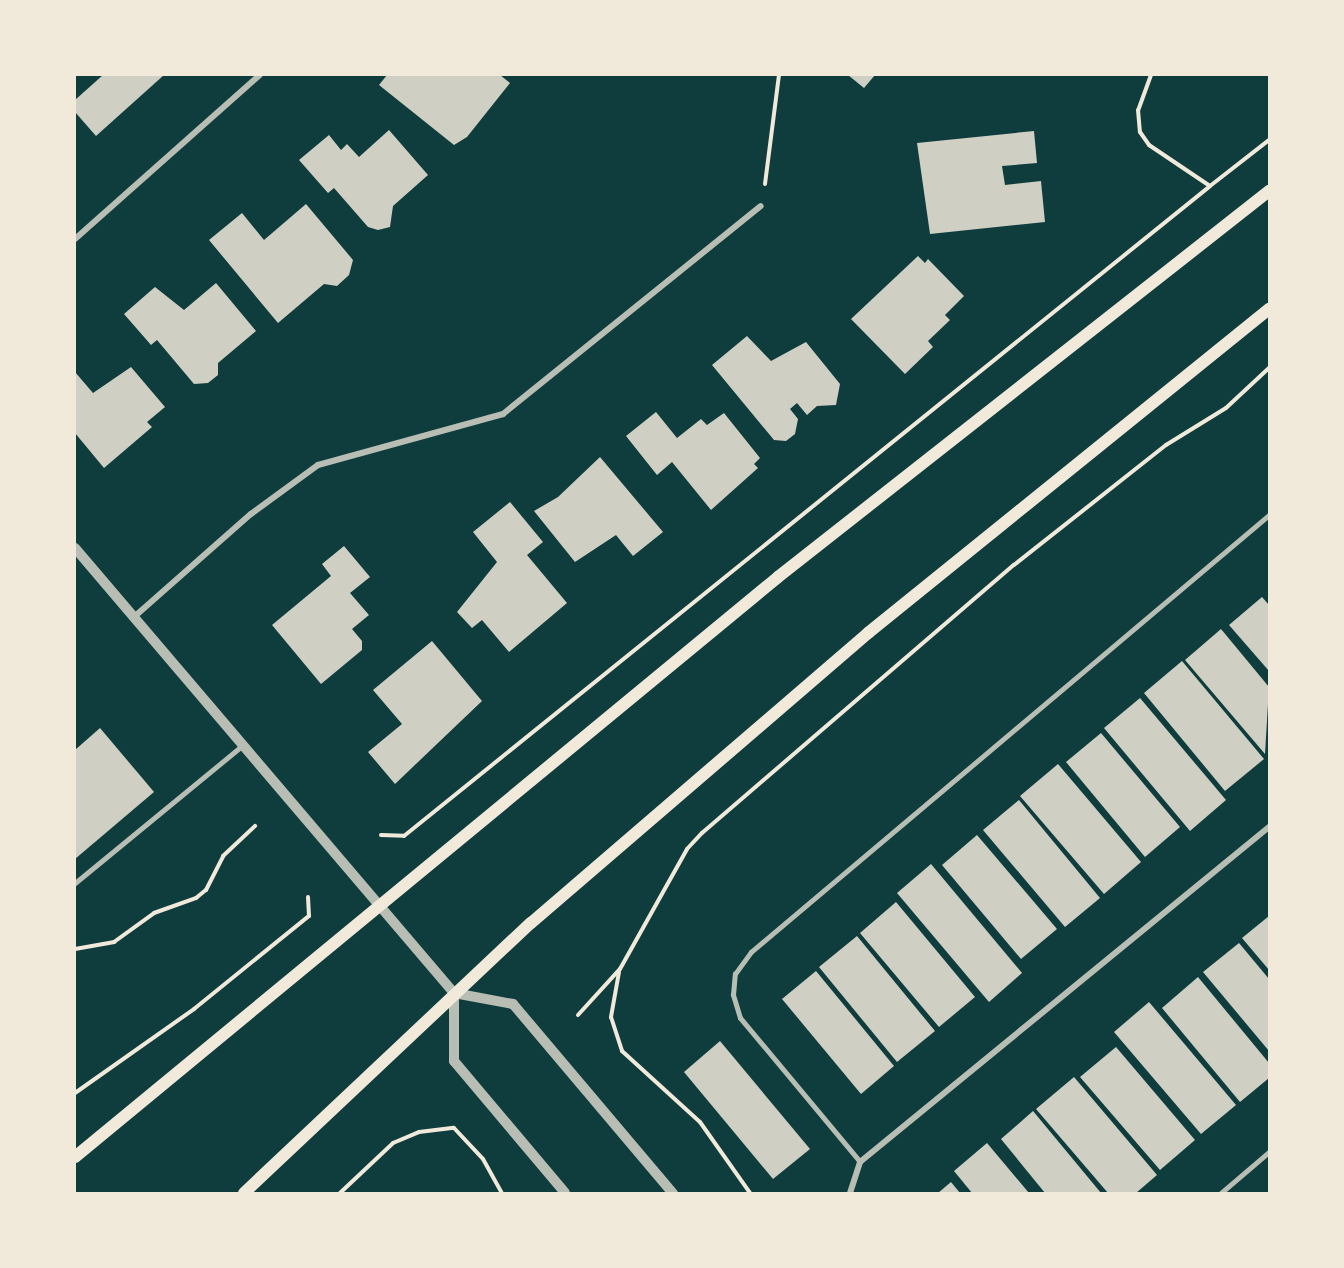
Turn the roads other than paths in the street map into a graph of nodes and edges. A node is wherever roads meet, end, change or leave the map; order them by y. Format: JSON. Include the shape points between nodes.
{"nodes":[{"id":1,"x":260,"y":75,"type":"edge"},
{"id":2,"x":1269,"y":191,"type":"edge"},
{"id":3,"x":761,"y":206,"type":"road end"},
{"id":4,"x":75,"y":239,"type":"edge"},
{"id":5,"x":1269,"y":309,"type":"edge"},
{"id":6,"x":1269,"y":515,"type":"edge"},
{"id":7,"x":75,"y":548,"type":"edge"},
{"id":8,"x":134,"y":617,"type":"junction"},
{"id":9,"x":244,"y":744,"type":"junction"},
{"id":10,"x":1269,"y":827,"type":"edge"},
{"id":11,"x":75,"y":883,"type":"edge"},
{"id":12,"x":381,"y":904,"type":"junction"},
{"id":13,"x":454,"y":993,"type":"junction"},
{"id":14,"x":1269,"y":1152,"type":"edge"},
{"id":15,"x":75,"y":1157,"type":"edge"},
{"id":16,"x":860,"y":1162,"type":"junction"},
{"id":17,"x":244,"y":1193,"type":"edge"},
{"id":18,"x":565,"y":1193,"type":"edge"},
{"id":19,"x":673,"y":1193,"type":"edge"},
{"id":20,"x":850,"y":1193,"type":"edge"},
{"id":21,"x":1221,"y":1193,"type":"edge"}],
"edges":[{"from":1,"to":4,"type":"street"},
{"from":2,"to":12,"type":"main road","via":[[778,577]]},
{"from":3,"to":8,"type":"street","via":[[503,414],[318,465],[251,514]]},
{"from":5,"to":13,"type":"main road","via":[[868,633]]},
{"from":6,"to":16,"type":"lane","via":[[751,952],[735,974],[733,995],[740,1018]]},
{"from":7,"to":8,"type":"street"},
{"from":8,"to":9,"type":"street"},
{"from":9,"to":11,"type":"lane"},
{"from":9,"to":12,"type":"street"},
{"from":10,"to":16,"type":"street"},
{"from":12,"to":13,"type":"street"},
{"from":12,"to":15,"type":"main road"},
{"from":13,"to":17,"type":"main road"},
{"from":13,"to":18,"type":"street","via":[[454,1061]]},
{"from":13,"to":19,"type":"street","via":[[513,1004]]},
{"from":14,"to":21,"type":"lane"},
{"from":16,"to":20,"type":"street"}]}
